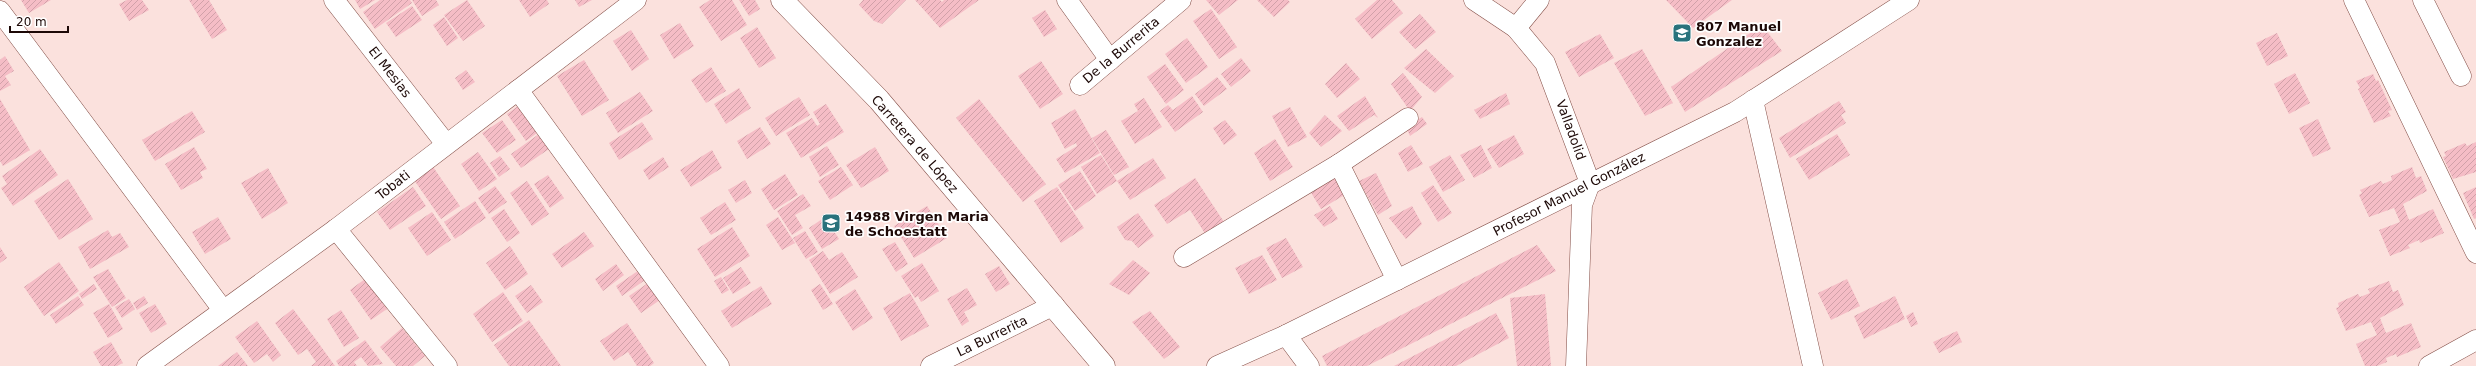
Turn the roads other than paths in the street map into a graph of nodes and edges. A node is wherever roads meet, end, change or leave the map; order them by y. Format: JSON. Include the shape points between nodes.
{"nodes":[{"id":1,"x":334,"y":0,"type":"edge"},
{"id":2,"x":636,"y":0,"type":"edge"},
{"id":3,"x":782,"y":0,"type":"edge"},
{"id":4,"x":1067,"y":0,"type":"edge"},
{"id":5,"x":1181,"y":0,"type":"edge"},
{"id":6,"x":1474,"y":0,"type":"edge"},
{"id":7,"x":1539,"y":0,"type":"edge"},
{"id":8,"x":2354,"y":0,"type":"edge"},
{"id":9,"x":2423,"y":0,"type":"edge"},
{"id":10,"x":1903,"y":1,"type":"edge"},
{"id":11,"x":0,"y":11,"type":"edge"},
{"id":12,"x":1516,"y":28,"type":"junction"},
{"id":13,"x":1110,"y":60,"type":"junction"},
{"id":14,"x":2461,"y":76,"type":"dead end"},
{"id":15,"x":1080,"y":86,"type":"dead end"},
{"id":16,"x":518,"y":90,"type":"junction"},
{"id":17,"x":1754,"y":100,"type":"junction"},
{"id":18,"x":1408,"y":118,"type":"dead end"},
{"id":19,"x":446,"y":144,"type":"junction"},
{"id":20,"x":1339,"y":164,"type":"junction"},
{"id":21,"x":1590,"y":183,"type":"junction"},
{"id":22,"x":336,"y":229,"type":"junction"},
{"id":23,"x":2476,"y":253,"type":"edge"},
{"id":24,"x":1184,"y":257,"type":"dead end"},
{"id":25,"x":1397,"y":280,"type":"junction"},
{"id":26,"x":1054,"y":305,"type":"junction"},
{"id":27,"x":223,"y":310,"type":"junction"},
{"id":28,"x":1286,"y":335,"type":"junction"},
{"id":29,"x":2476,"y":340,"type":"edge"},
{"id":30,"x":2438,"y":364,"type":"edge"},
{"id":31,"x":147,"y":366,"type":"edge"},
{"id":32,"x":447,"y":366,"type":"edge"},
{"id":33,"x":719,"y":366,"type":"edge"},
{"id":34,"x":931,"y":366,"type":"edge"},
{"id":35,"x":1104,"y":366,"type":"edge"},
{"id":36,"x":1217,"y":366,"type":"edge"},
{"id":37,"x":1309,"y":366,"type":"edge"},
{"id":38,"x":1576,"y":366,"type":"edge"},
{"id":39,"x":1813,"y":366,"type":"edge"}],
"edges":[{"from":1,"to":19,"type":"street","name":"El Mesias"},
{"from":2,"to":16,"type":"street","name":"Tobati"},
{"from":3,"to":26,"type":"main road","name":"Carretera de López","via":[[878,100]]},
{"from":4,"to":13,"type":"street"},
{"from":5,"to":13,"type":"street","name":"De la Burrerita"},
{"from":6,"to":12,"type":"street","name":"Valladolid"},
{"from":7,"to":12,"type":"street"},
{"from":8,"to":23,"type":"street"},
{"from":9,"to":14,"type":"street"},
{"from":10,"to":17,"type":"street","name":"Profesor Manuel González"},
{"from":11,"to":27,"type":"street"},
{"from":12,"to":21,"type":"street","name":"Valladolid","via":[[1545,63]]},
{"from":13,"to":15,"type":"street","name":"De la Burrerita"},
{"from":16,"to":19,"type":"street","name":"Tobati"},
{"from":16,"to":33,"type":"street"},
{"from":17,"to":21,"type":"street","name":"Profesor Manuel González"},
{"from":17,"to":39,"type":"street"},
{"from":18,"to":20,"type":"street"},
{"from":19,"to":22,"type":"street","name":"Tobati"},
{"from":20,"to":24,"type":"street"},
{"from":20,"to":25,"type":"street"},
{"from":21,"to":25,"type":"street","name":"Profesor Manuel González"},
{"from":21,"to":38,"type":"street","via":[[1582,205]]},
{"from":22,"to":27,"type":"street","name":"Tobati"},
{"from":22,"to":32,"type":"street"},
{"from":25,"to":28,"type":"street","name":"Profesor Manuel González"},
{"from":26,"to":34,"type":"street","name":"La Burrerita"},
{"from":26,"to":35,"type":"main road","name":"Carretera de López"},
{"from":27,"to":31,"type":"street","name":"Tobati"},
{"from":28,"to":36,"type":"street","name":"Profesor Manuel González"},
{"from":28,"to":37,"type":"street"},
{"from":29,"to":30,"type":"street"}]}
